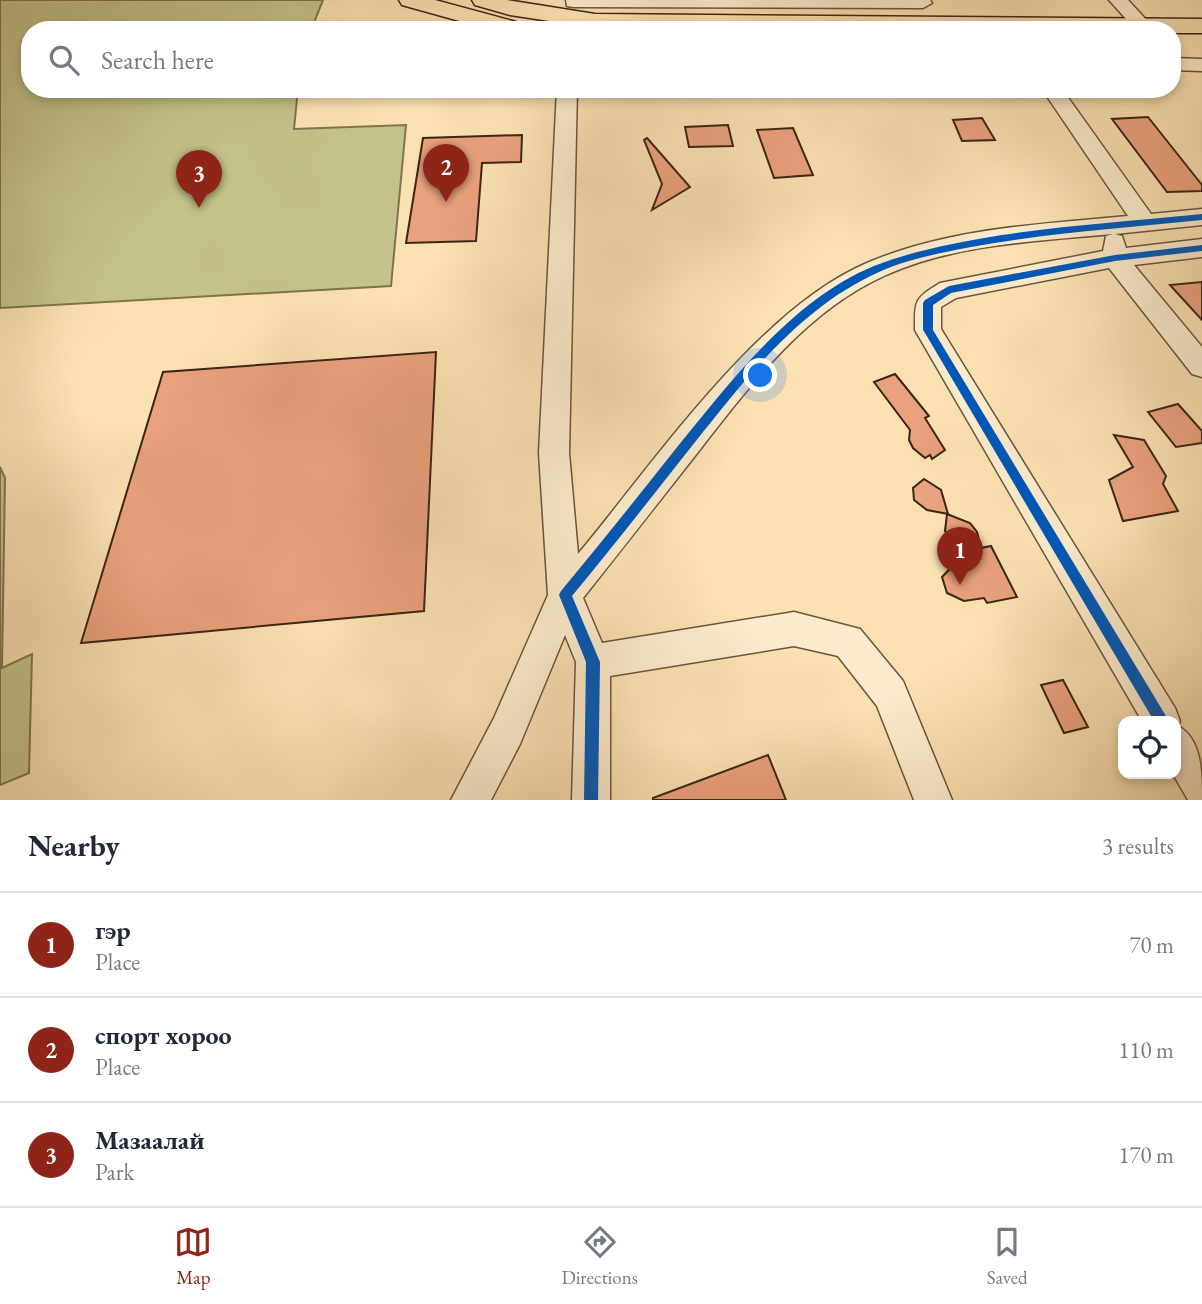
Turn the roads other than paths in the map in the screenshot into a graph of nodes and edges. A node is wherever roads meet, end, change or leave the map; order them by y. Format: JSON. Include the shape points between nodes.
{"nodes":[{"id":1,"x":410,"y":0,"type":"edge"},
{"id":2,"x":1118,"y":0,"type":"edge"},
{"id":3,"x":923,"y":3,"type":"dead end"},
{"id":4,"x":576,"y":13,"type":"edge"},
{"id":5,"x":485,"y":17,"type":"edge"},
{"id":6,"x":632,"y":21,"type":"edge"},
{"id":7,"x":1138,"y":21,"type":"edge"},
{"id":8,"x":1181,"y":26,"type":"edge"},
{"id":9,"x":1202,"y":26,"type":"edge"},
{"id":10,"x":1181,"y":43,"type":"edge"},
{"id":11,"x":1202,"y":43,"type":"edge"},
{"id":12,"x":1181,"y":64,"type":"edge"},
{"id":13,"x":1202,"y":65,"type":"edge"},
{"id":14,"x":567,"y":98,"type":"edge"},
{"id":15,"x":1061,"y":98,"type":"edge"},
{"id":16,"x":1202,"y":217,"type":"edge"},
{"id":17,"x":1145,"y":223,"type":"junction"},
{"id":18,"x":1114,"y":226,"type":"junction"},
{"id":19,"x":1202,"y":248,"type":"edge"},
{"id":20,"x":1115,"y":258,"type":"junction"},
{"id":21,"x":1202,"y":366,"type":"edge"},
{"id":22,"x":565,"y":595,"type":"junction"},
{"id":23,"x":593,"y":662,"type":"junction"},
{"id":24,"x":1159,"y":716,"type":"edge"},
{"id":25,"x":1181,"y":752,"type":"edge"},
{"id":26,"x":1202,"y":788,"type":"edge"},
{"id":27,"x":470,"y":800,"type":"edge"},
{"id":28,"x":591,"y":800,"type":"edge"},
{"id":29,"x":933,"y":800,"type":"edge"}],
"edges":[{"from":1,"to":5,"type":"main road"},
{"from":2,"to":7,"type":"street"},
{"from":3,"to":4,"type":"street"},
{"from":4,"to":5,"type":"main road","via":[[510,8]]},
{"from":4,"to":6,"type":"main road"},
{"from":8,"to":9,"type":"main road"},
{"from":10,"to":11,"type":"main road"},
{"from":12,"to":13,"type":"street"},
{"from":14,"to":22,"type":"street","via":[[554,453]]},
{"from":15,"to":17,"type":"street"},
{"from":16,"to":17,"type":"street"},
{"from":17,"to":18,"type":"street"},
{"from":18,"to":20,"type":"street"},
{"from":18,"to":22,"type":"street","via":[[912,256],[841,289],[790,328],[744,374]]},
{"from":19,"to":20,"type":"street"},
{"from":20,"to":21,"type":"street"},
{"from":20,"to":24,"type":"street","via":[[949,290],[928,303],[928,330]]},
{"from":22,"to":23,"type":"street"},
{"from":22,"to":27,"type":"street","via":[[507,731]]},
{"from":23,"to":28,"type":"street"},
{"from":23,"to":29,"type":"street","via":[[794,629],[848,641],[890,694]]},
{"from":25,"to":26,"type":"street"}]}
